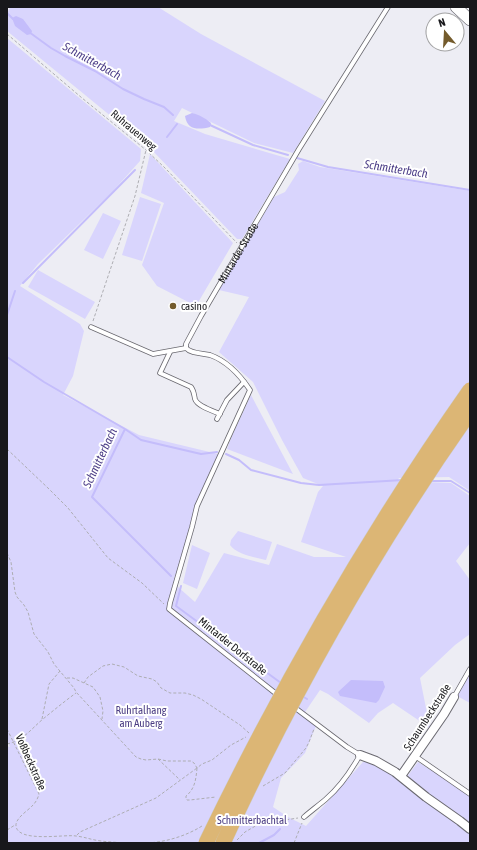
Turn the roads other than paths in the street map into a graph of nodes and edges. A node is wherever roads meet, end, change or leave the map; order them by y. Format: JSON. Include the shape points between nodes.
{"nodes":[{"id":1,"x":388,"y":7,"type":"edge"},
{"id":2,"x":456,"y":7,"type":"edge"},
{"id":3,"x":470,"y":20,"type":"edge"},
{"id":4,"x":91,"y":327,"type":"road end"},
{"id":5,"x":186,"y":348,"type":"junction"},
{"id":6,"x":170,"y":352,"type":"junction"},
{"id":7,"x":244,"y":382,"type":"junction"},
{"id":8,"x":470,"y":390,"type":"edge"},
{"id":9,"x":470,"y":412,"type":"edge"},
{"id":10,"x":220,"y":414,"type":"junction"},
{"id":11,"x":217,"y":419,"type":"dead end"},
{"id":12,"x":470,"y":669,"type":"edge"},
{"id":13,"x":454,"y":697,"type":"joint"},
{"id":14,"x":360,"y":755,"type":"junction"},
{"id":15,"x":415,"y":756,"type":"junction"},
{"id":16,"x":401,"y":776,"type":"junction"},
{"id":17,"x":470,"y":794,"type":"edge"},
{"id":18,"x":304,"y":817,"type":"road end"},
{"id":19,"x":470,"y":829,"type":"edge"},
{"id":20,"x":206,"y":843,"type":"edge"},
{"id":21,"x":223,"y":843,"type":"edge"}],
"edges":[{"from":1,"to":5,"type":"lane","name":"Mintarder Straße","via":[[299,149],[201,316]]},
{"from":2,"to":3,"type":"main road"},
{"from":4,"to":6,"type":"lane","via":[[153,354]]},
{"from":5,"to":6,"type":"lane"},
{"from":5,"to":7,"type":"lane","via":[[188,351],[220,360]]},
{"from":6,"to":10,"type":"lane","via":[[160,373],[191,387],[198,404]]},
{"from":7,"to":10,"type":"lane","via":[[227,400]]},
{"from":7,"to":14,"type":"lane","name":"Mintarder Dorfstraße","via":[[250,390],[197,506],[169,609],[268,689]]},
{"from":8,"to":20,"type":"highway","bridge":true,"via":[[348,577],[261,733]]},
{"from":9,"to":21,"type":"highway","bridge":true,"via":[[404,510],[334,628],[282,724]]},
{"from":10,"to":11,"type":"lane"},
{"from":12,"to":13,"type":"lane","name":"Schaumbeckstraße"},
{"from":13,"to":15,"type":"street","name":"Schaumbeckstraße"},
{"from":14,"to":16,"type":"street","name":"Mintarder Dorfstraße"},
{"from":14,"to":18,"type":"lane","via":[[343,782]]},
{"from":15,"to":16,"type":"street","name":"Schaumbeckstraße"},
{"from":15,"to":17,"type":"lane"},
{"from":16,"to":19,"type":"street","name":"Mintarder Dorfstraße"}]}
